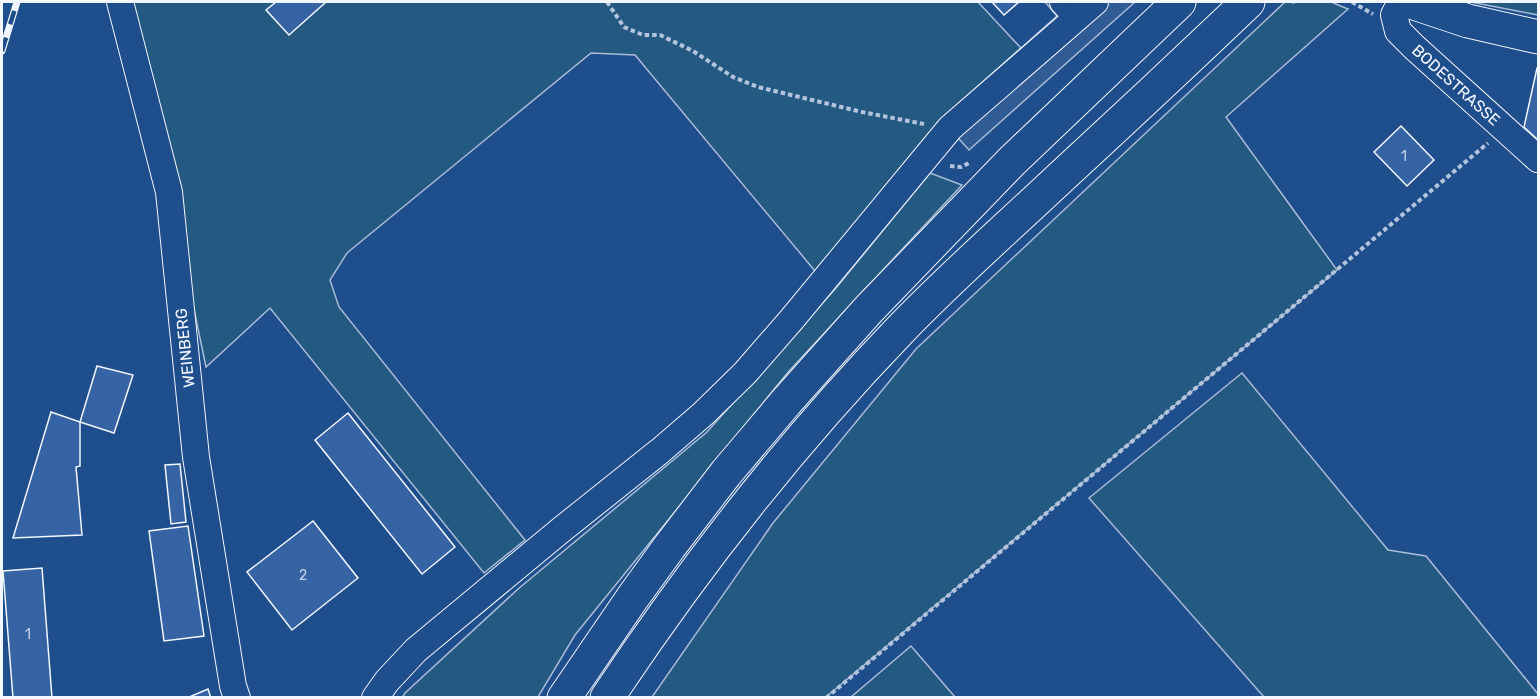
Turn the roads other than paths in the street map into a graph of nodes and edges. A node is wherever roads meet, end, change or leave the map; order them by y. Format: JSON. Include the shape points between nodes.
{"nodes":[{"id":1,"x":120,"y":2,"type":"edge"},
{"id":2,"x":1179,"y":2,"type":"edge"},
{"id":3,"x":1248,"y":2,"type":"edge"},
{"id":4,"x":1401,"y":2,"type":"edge"},
{"id":5,"x":1411,"y":2,"type":"edge"},
{"id":6,"x":1078,"y":7,"type":"edge"},
{"id":7,"x":1539,"y":37,"type":"edge"},
{"id":8,"x":1539,"y":159,"type":"edge"},
{"id":9,"x":237,"y":698,"type":"edge"},
{"id":10,"x":375,"y":698,"type":"edge"},
{"id":11,"x":564,"y":698,"type":"edge"},
{"id":12,"x":607,"y":698,"type":"edge"}],
"edges":[{"from":1,"to":9,"type":"street","name":"WEINBERG","via":[[169,192],[196,457]]},
{"from":2,"to":11,"type":"main road","via":[[1005,169],[786,402],[670,546]]},
{"from":3,"to":12,"type":"main road","via":[[947,282],[860,373],[720,540]]},
{"from":4,"to":8,"type":"street","name":"BODESTRASSE","via":[[1394,15],[1398,31]]},
{"from":5,"to":7,"type":"main road","via":[[1468,21]]},
{"from":6,"to":10,"type":"street","via":[[950,128],[745,373],[660,452],[416,650]]}]}
